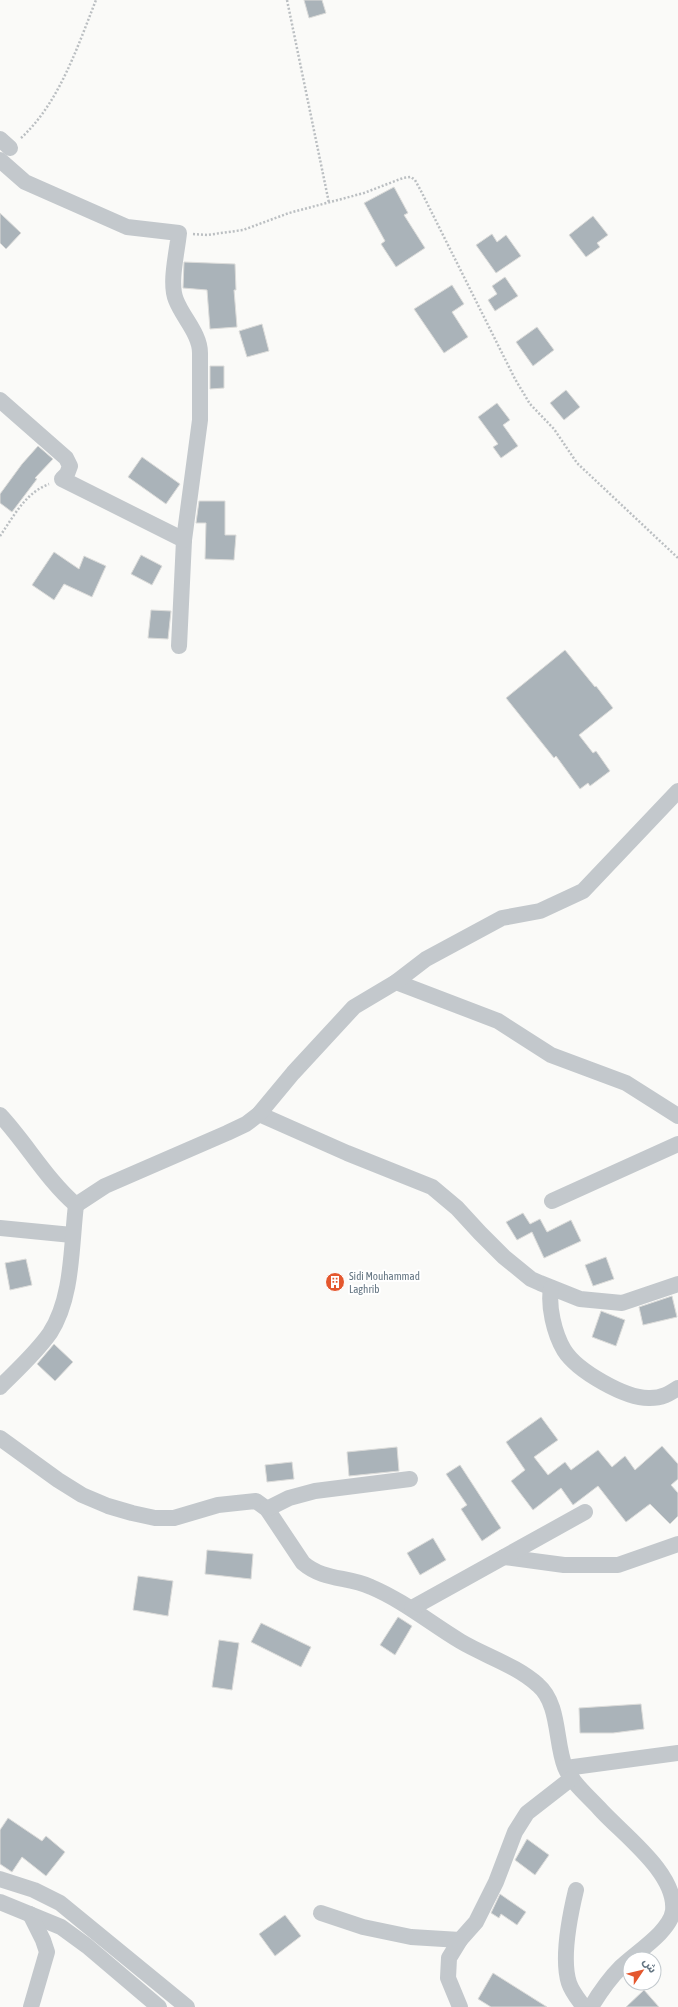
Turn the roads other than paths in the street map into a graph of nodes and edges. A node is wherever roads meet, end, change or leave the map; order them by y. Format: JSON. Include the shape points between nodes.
{"nodes":[{"id":1,"x":3,"y":149,"type":"edge"},
{"id":2,"x":0,"y":400,"type":"edge"},
{"id":3,"x":184,"y":540,"type":"junction"},
{"id":4,"x":179,"y":646,"type":"dead end"},
{"id":5,"x":678,"y":791,"type":"edge"},
{"id":6,"x":396,"y":982,"type":"junction"},
{"id":7,"x":259,"y":1114,"type":"junction"},
{"id":8,"x":0,"y":1115,"type":"edge"},
{"id":9,"x":678,"y":1116,"type":"edge"},
{"id":10,"x":678,"y":1144,"type":"edge"},
{"id":11,"x":552,"y":1201,"type":"dead end"},
{"id":12,"x":76,"y":1205,"type":"junction"},
{"id":13,"x":0,"y":1228,"type":"edge"},
{"id":14,"x":72,"y":1235,"type":"junction"},
{"id":15,"x":678,"y":1284,"type":"edge"},
{"id":16,"x":550,"y":1288,"type":"junction"},
{"id":17,"x":0,"y":1387,"type":"edge"},
{"id":18,"x":678,"y":1388,"type":"edge"},
{"id":19,"x":0,"y":1438,"type":"edge"},
{"id":20,"x":410,"y":1479,"type":"dead end"},
{"id":21,"x":266,"y":1509,"type":"junction"},
{"id":22,"x":585,"y":1512,"type":"dead end"},
{"id":23,"x":678,"y":1544,"type":"edge"},
{"id":24,"x":504,"y":1557,"type":"junction"},
{"id":25,"x":412,"y":1608,"type":"junction"},
{"id":26,"x":678,"y":1753,"type":"edge"},
{"id":27,"x":569,"y":1773,"type":"junction"},
{"id":28,"x":0,"y":1879,"type":"edge"},
{"id":29,"x":576,"y":1890,"type":"dead end"},
{"id":30,"x":0,"y":1902,"type":"edge"},
{"id":31,"x":321,"y":1913,"type":"dead end"},
{"id":32,"x":30,"y":1914,"type":"junction"},
{"id":33,"x":460,"y":1940,"type":"junction"},
{"id":34,"x":31,"y":2007,"type":"edge"},
{"id":35,"x":159,"y":2007,"type":"edge"},
{"id":36,"x":187,"y":2007,"type":"edge"},
{"id":37,"x":460,"y":2007,"type":"edge"},
{"id":38,"x":584,"y":2007,"type":"edge"},
{"id":39,"x":591,"y":2007,"type":"edge"}],
"edges":[{"from":1,"to":3,"type":"street","via":[[25,182],[127,226],[162,233],[179,233],[173,288],[180,309],[200,345],[200,420]]},
{"from":2,"to":3,"type":"street","via":[[66,458],[70,466],[62,479]]},
{"from":3,"to":4,"type":"street"},
{"from":5,"to":6,"type":"street","via":[[583,891],[540,911],[502,918],[426,959]]},
{"from":6,"to":7,"type":"street","via":[[354,1007],[293,1072]]},
{"from":6,"to":9,"type":"street","via":[[498,1021],[550,1055],[626,1083]]},
{"from":7,"to":12,"type":"street","via":[[227,1133],[106,1186]]},
{"from":7,"to":16,"type":"street","via":[[347,1154],[432,1187],[457,1208],[504,1256],[531,1279]]},
{"from":8,"to":12,"type":"street","via":[[60,1191]]},
{"from":10,"to":11,"type":"street"},
{"from":12,"to":14,"type":"street"},
{"from":13,"to":14,"type":"street"},
{"from":14,"to":17,"type":"street","via":[[67,1288],[58,1318],[39,1348]]},
{"from":15,"to":16,"type":"street","via":[[622,1303],[580,1299]]},
{"from":16,"to":18,"type":"street","via":[[559,1339],[564,1350],[581,1368],[633,1396],[666,1396]]},
{"from":19,"to":21,"type":"street","via":[[82,1495],[132,1513],[155,1518],[174,1518],[218,1505],[253,1500]]},
{"from":20,"to":21,"type":"street","via":[[315,1491],[289,1498]]},
{"from":21,"to":25,"type":"street","via":[[303,1564],[311,1570],[324,1576],[340,1577],[371,1586]]},
{"from":22,"to":24,"type":"street"},
{"from":23,"to":24,"type":"street","via":[[618,1565],[564,1565]]},
{"from":24,"to":25,"type":"street"},
{"from":25,"to":27,"type":"street","via":[[459,1641],[528,1677],[540,1687],[553,1713]]},
{"from":26,"to":27,"type":"street"},
{"from":27,"to":33,"type":"street","via":[[527,1814],[514,1832],[496,1882],[476,1922]]},
{"from":27,"to":39,"type":"street","via":[[658,1870],[669,1887],[672,1903],[670,1920],[661,1932],[621,1967]]},
{"from":28,"to":36,"type":"street","via":[[34,1890],[60,1903]]},
{"from":29,"to":38,"type":"street","via":[[570,1913],[566,1948],[569,1982]]},
{"from":30,"to":32,"type":"street"},
{"from":31,"to":33,"type":"street","via":[[411,1937]]},
{"from":32,"to":34,"type":"street","via":[[47,1952]]},
{"from":32,"to":35,"type":"street","via":[[61,1927]]},
{"from":33,"to":37,"type":"street","via":[[449,1958],[448,1978]]}]}
